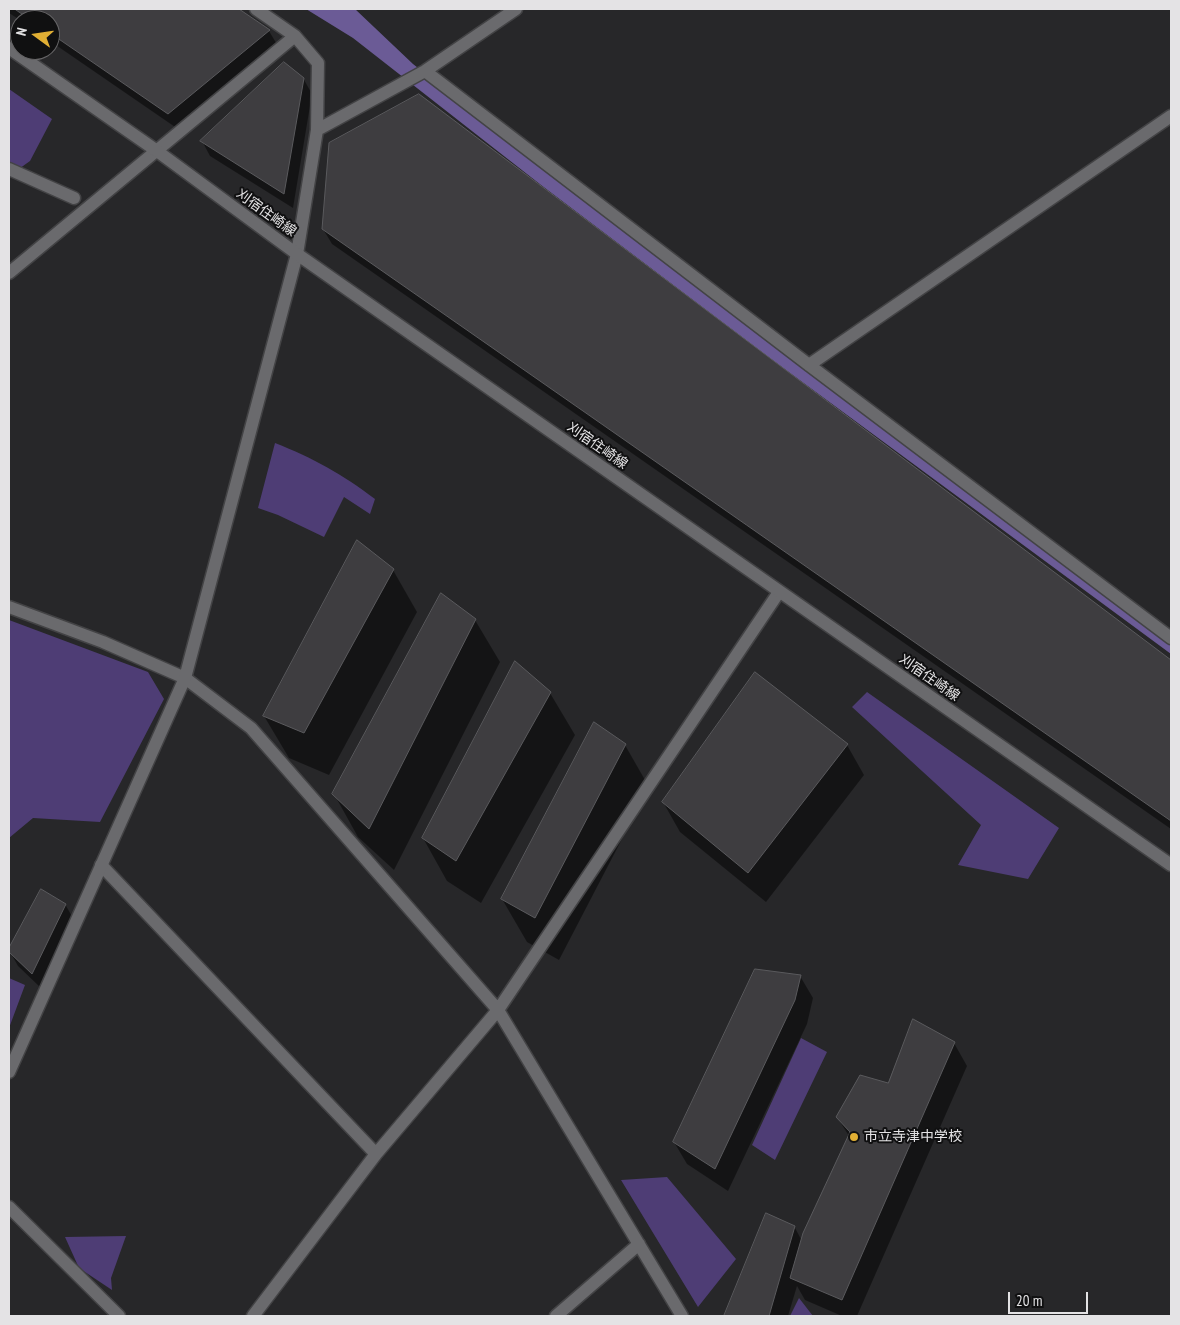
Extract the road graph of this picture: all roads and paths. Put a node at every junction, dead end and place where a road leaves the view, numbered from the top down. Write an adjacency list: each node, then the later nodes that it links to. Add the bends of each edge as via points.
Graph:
1 (256, 9): 3 (street)
2 (516, 9): 5 (street)
3 (295, 36): 7 (street, via 318,63); 8 (street)
4 (9, 48): 8 (street, 刈宿住崎線)
5 (425, 71): 7 (street); 13 (street)
6 (1171, 116): 13 (street)
7 (317, 130): 11 (street)
8 (158, 151): 11 (street, 刈宿住崎線); 12 (street)
9 (9, 169): 10 (street)
10 (74, 198)
11 (297, 254): 14 (street, 刈宿住崎線); 17 (street)
12 (9, 273)
13 (809, 365): 16 (street)
14 (779, 592): 18 (street, 刈宿住崎線); 20 (street)
15 (9, 607): 17 (street, via 103,642)
16 (1171, 638)
17 (185, 678): 19 (street); 20 (street, via 251,728)
18 (1171, 864)
19 (100, 865): 21 (street); 22 (street)
20 (498, 1010): 22 (street); 24 (street)
21 (9, 1072)
22 (376, 1154): 26 (street)
23 (9, 1207): 25 (street)
24 (638, 1244): 27 (street); 28 (street)
25 (119, 1316)
26 (253, 1316)
27 (556, 1316)
28 (682, 1316)

